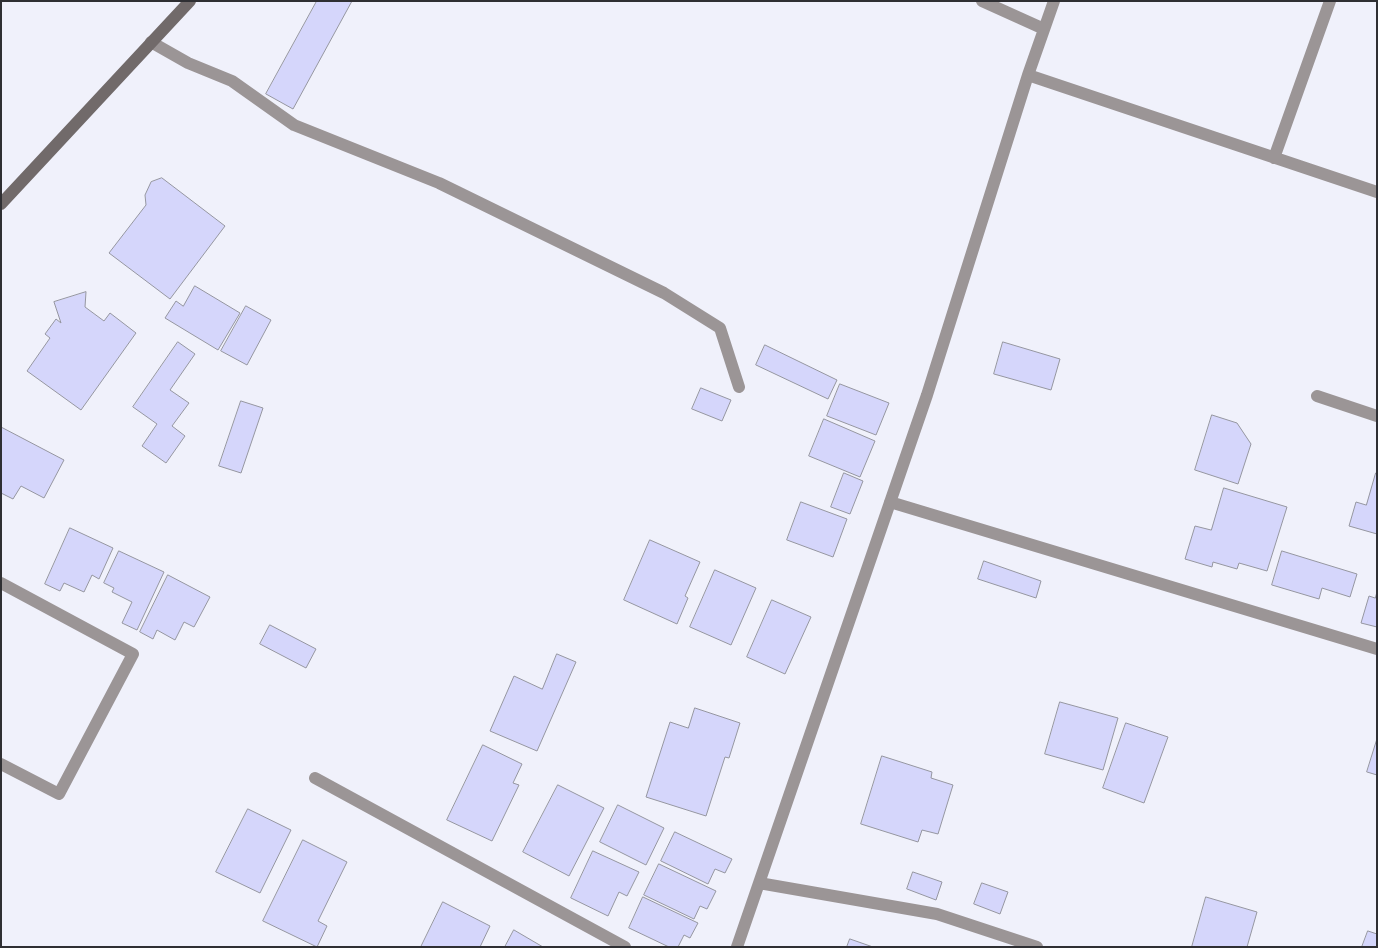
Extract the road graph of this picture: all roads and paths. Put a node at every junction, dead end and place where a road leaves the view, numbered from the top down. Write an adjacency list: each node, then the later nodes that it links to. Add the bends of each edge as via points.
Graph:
1 (190, 1): 6 (main road)
2 (982, 1): 5 (street)
3 (1054, 1): 5 (street)
4 (1330, 1): 8 (street)
5 (1044, 29): 7 (street)
6 (151, 42): 10 (main road); 11 (street, via 188,63 232,81 294,125 439,183 664,292 720,328)
7 (1028, 75): 8 (street); 14 (street)
8 (1274, 158): 9 (street)
9 (1377, 192)
10 (1, 204)
11 (739, 386)
12 (1317, 396): 13 (street)
13 (1377, 416)
14 (890, 502): 16 (street); 19 (street)
15 (1, 583): 17 (street, via 133,654 59,794)
16 (1377, 649)
17 (1, 764)
18 (315, 778): 20 (street)
19 (759, 883): 21 (street); 22 (street, via 937,914)
20 (625, 947)
21 (737, 947)
22 (1037, 947)

